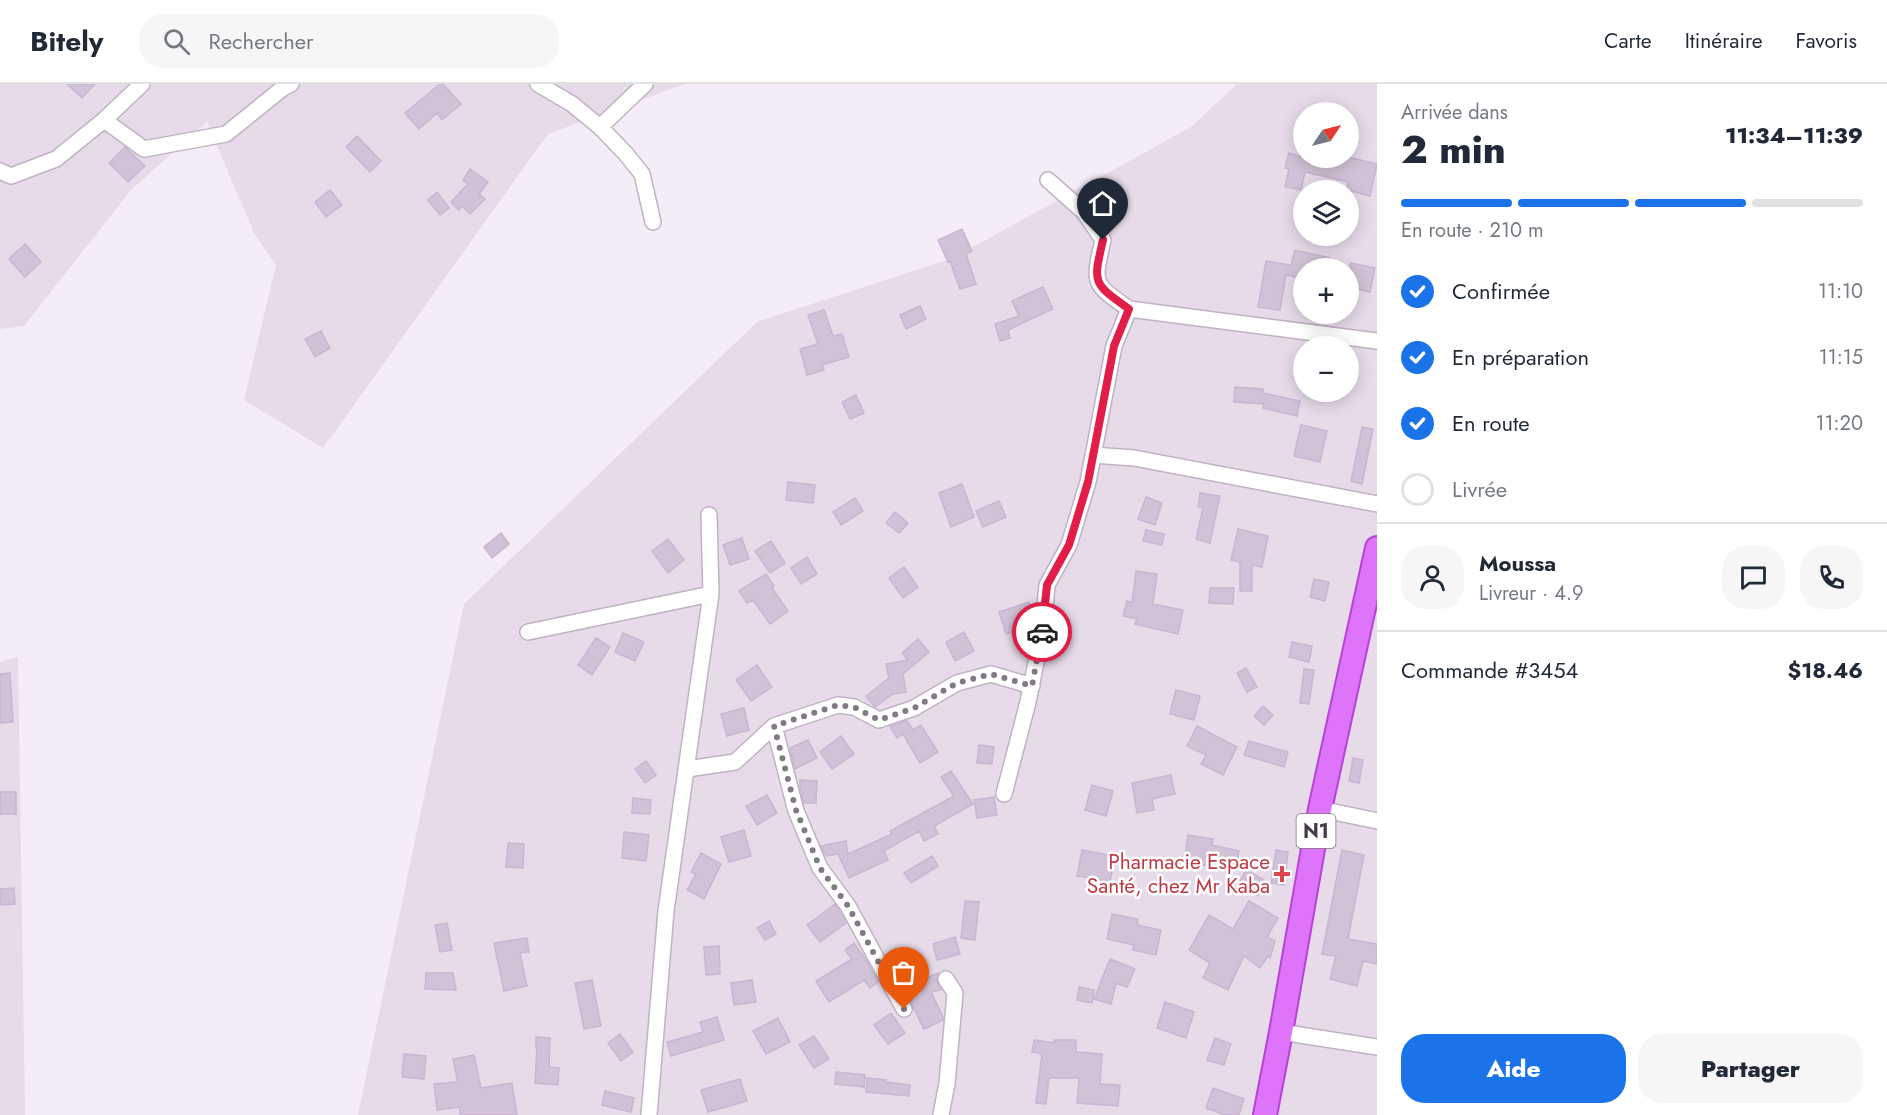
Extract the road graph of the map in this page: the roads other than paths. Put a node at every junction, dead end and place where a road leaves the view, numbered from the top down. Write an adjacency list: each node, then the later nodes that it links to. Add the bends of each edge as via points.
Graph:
1 (142, 84): 5 (street)
2 (291, 84): 5 (street, via 225,134 144,149)
3 (538, 84): 6 (street)
4 (645, 84): 6 (street)
5 (104, 120): 7 (street, via 56,159 11,176)
6 (600, 127): 9 (street, via 642,174)
7 (0, 171)
8 (1048, 180): 10 (street, via 1084,212 1103,240 1096,272 1102,289)
9 (652, 222)
10 (1129, 309): 11 (street); 12 (street, via 1114,346)
11 (1377, 341)
12 (1093, 455): 13 (street, via 1134,458); 18 (street, via 1069,545 1047,585)
13 (1377, 504)
14 (709, 515): 16 (street)
15 (1377, 548): 22 (highway, N1)
16 (711, 594): 17 (street); 20 (street)
17 (528, 632)
18 (1032, 686): 19 (street, via 991,674 957,683 914,708 879,720 854,707 838,705); 21 (street)
19 (774, 726): 20 (street, via 735,762); 25 (street, via 796,810 820,868 848,906)
20 (687, 769): 28 (street, via 666,911)
21 (1004, 794)
22 (1320, 810): 23 (street); 26 (highway, N1)
23 (1377, 821)
24 (946, 979): 29 (street, via 955,993)
25 (904, 1009)
26 (1281, 1032): 27 (street); 30 (highway, N1)
27 (1377, 1047)
28 (649, 1115)
29 (941, 1115)
30 (1265, 1115)

